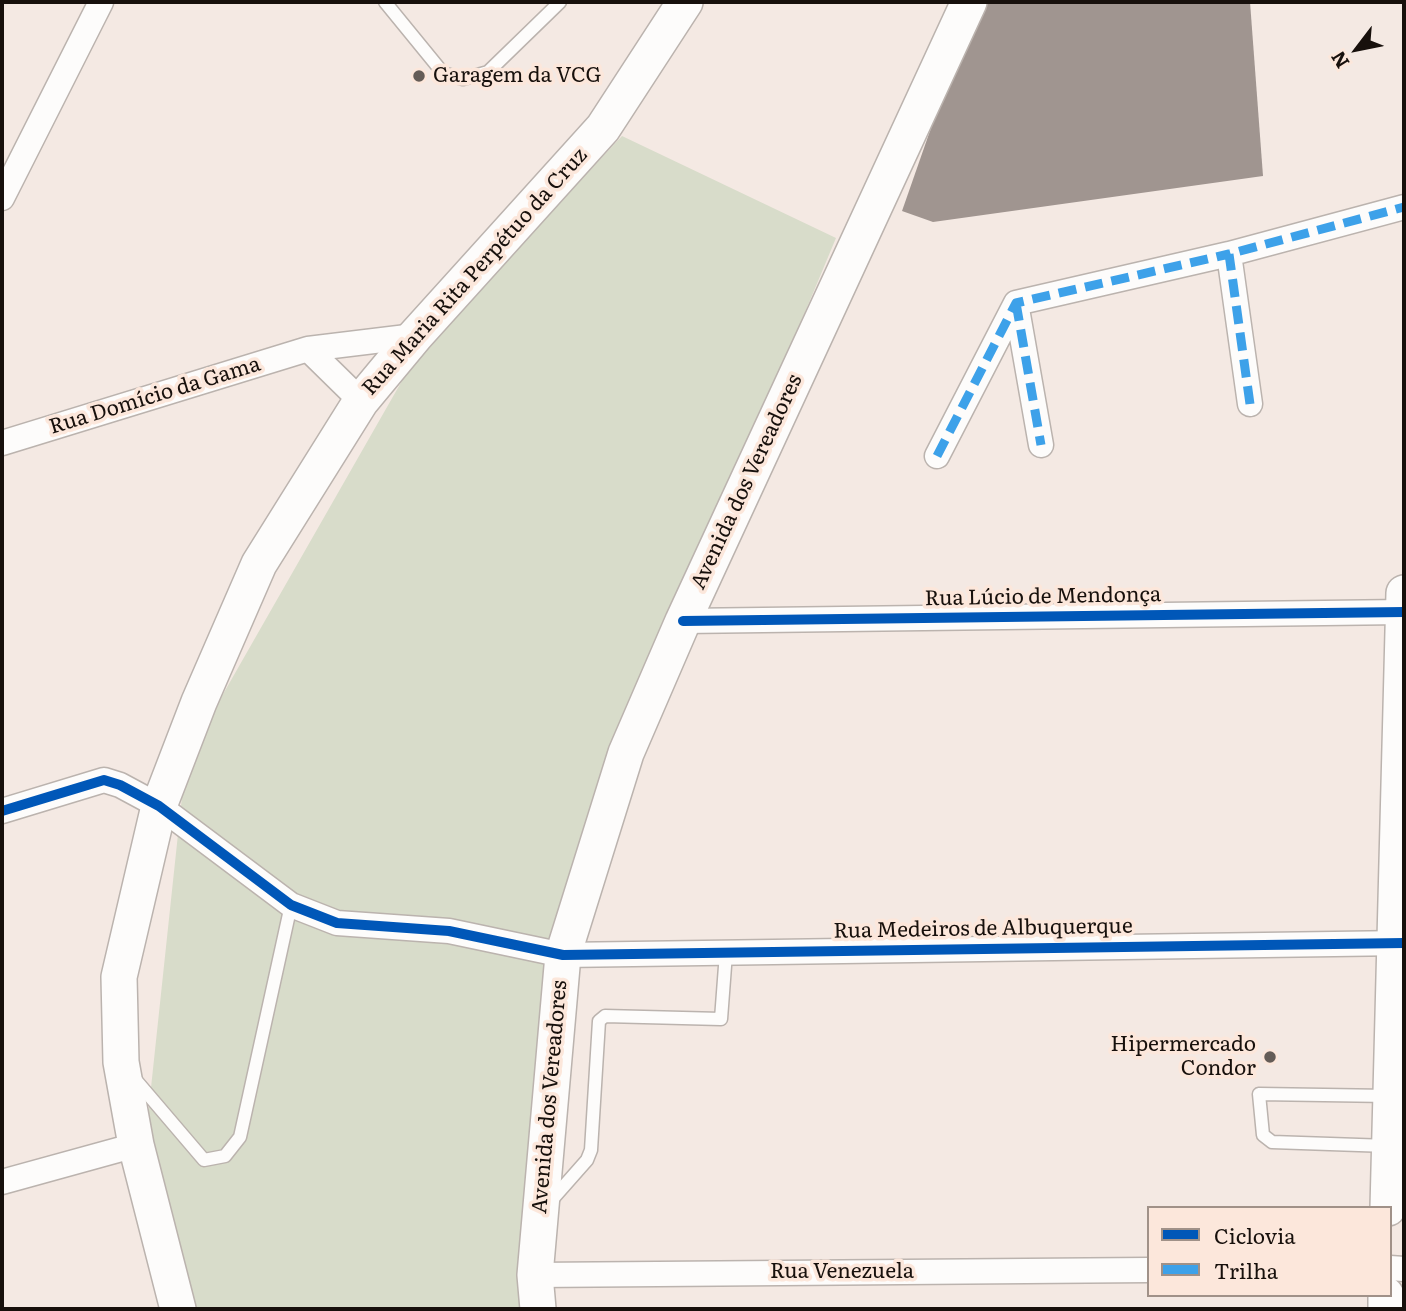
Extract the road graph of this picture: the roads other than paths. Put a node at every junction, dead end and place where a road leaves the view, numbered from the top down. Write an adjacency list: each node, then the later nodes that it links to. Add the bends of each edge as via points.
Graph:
1 (101, 2): 6 (street)
2 (385, 2): 3 (lane, via 443,73 463,79 488,72)
3 (560, 2)
4 (685, 2): 10 (main road, Rua Maria Rita Perpétuo da Cruz, via 603,128)
5 (969, 2): 18 (main road, Avenida dos Vereadores)
6 (2, 198)
7 (1404, 207): 8 (street)
8 (1229, 254): 9 (street); 13 (street)
9 (1016, 303): 15 (street); 16 (street)
10 (415, 336): 11 (street, Rua Domício da Gama); 12 (main road, Rua Maria Rita Perpétuo da Cruz)
11 (308, 349): 12 (street); 14 (street, Rua Domício da Gama)
12 (361, 401): 19 (main road, Rua Maria Rita Perpétuo da Cruz, via 259,564 198,702)
13 (1250, 404)
14 (2, 443)
15 (1041, 445)
16 (937, 456)
17 (1404, 606): 18 (street, Rua Lúcio de Mendonça); 22 (main road)
18 (683, 621): 24 (main road, Avenida dos Vereadores, via 626,753)
19 (159, 806): 20 (street, Rua Medeiros de Albuquerque, via 104,780); 21 (street, Rua Medeiros de Albuquerque); 25 (main road, Rua Maria Rita Perpétuo da Cruz, via 119,977)
20 (2, 811)
21 (291, 905): 24 (street, Rua Medeiros de Albuquerque, via 337,923 449,931); 25 (lane, via 240,1137 225,1156 204,1160)
22 (1399, 943): 23 (street, Rua Medeiros de Albuquerque); 26 (main road)
23 (726, 953): 24 (street, Rua Medeiros de Albuquerque); 31 (lane, via 721,1019 605,1016 599,1021 591,1150)
24 (563, 955): 31 (main road, Avenida dos Vereadores)
25 (121, 1062): 27 (main road, Rua Maria Rita Perpétuo da Cruz)
26 (1390, 1097): 28 (main road); 28 (lane, via 1259,1094 1264,1135 1272,1142)
27 (136, 1145): 29 (street); 34 (main road, Rua Maria Rita Perpétuo da Cruz)
28 (1389, 1146): 30 (main road)
29 (2, 1182)
30 (1388, 1206)
31 (540, 1213): 33 (main road, Avenida dos Vereadores)
32 (1147, 1270): 33 (street, Rua Venezuela)
33 (535, 1275): 35 (main road, Avenida dos Vereadores)
34 (178, 1309)
35 (538, 1309)

